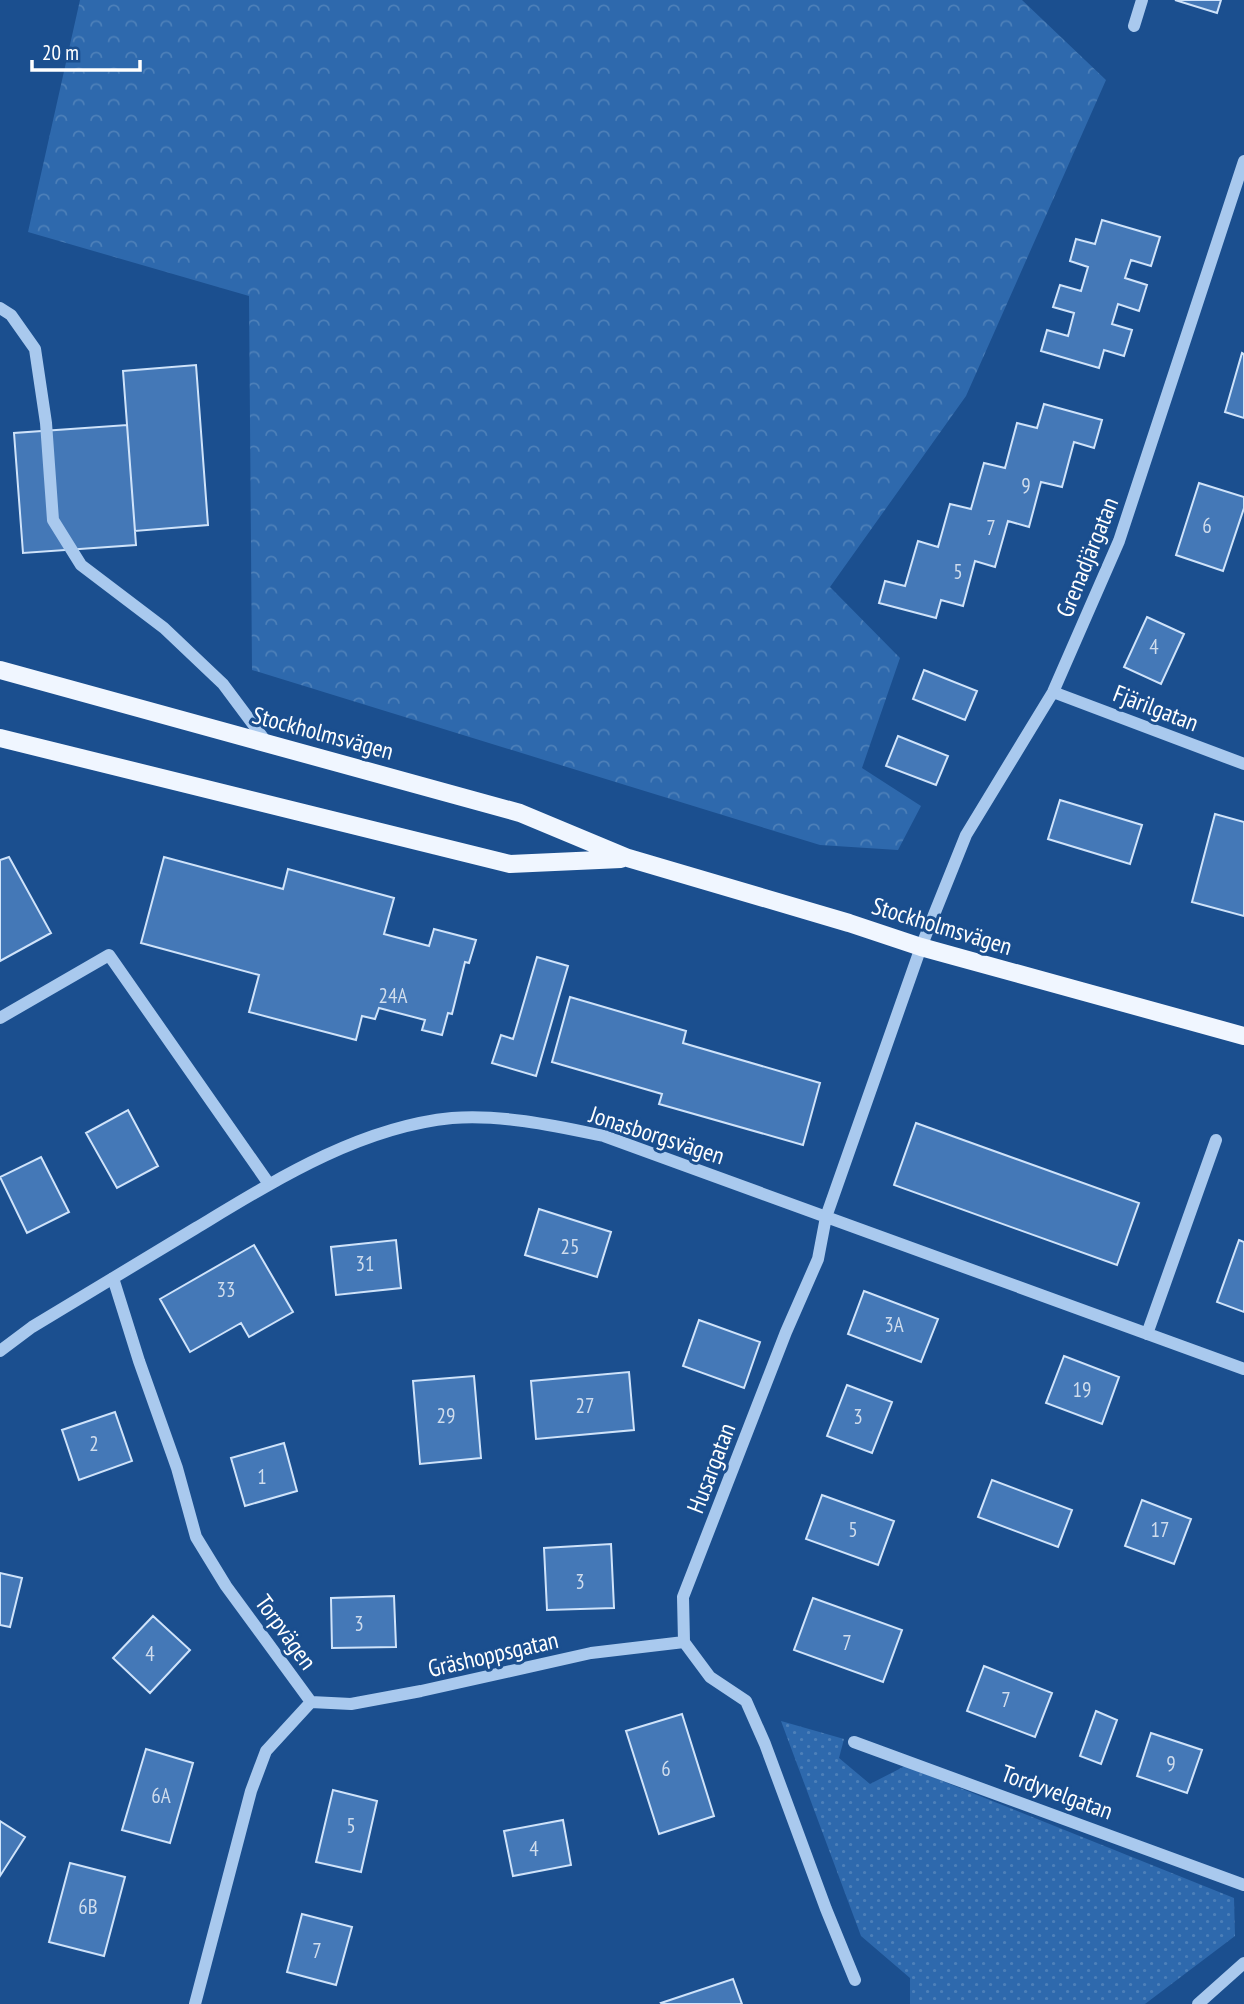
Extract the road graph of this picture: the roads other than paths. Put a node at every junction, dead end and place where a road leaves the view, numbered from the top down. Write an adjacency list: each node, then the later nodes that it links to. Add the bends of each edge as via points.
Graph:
1 (1142, 0): 2 (street)
2 (1135, 26)
3 (1244, 161): 6 (street, Grenadjärgatan, via 1119,541)
4 (0, 308): 8 (street, via 11,315 35,349 53,520 81,565 164,628 223,684)
5 (0, 670): 8 (main road, Stockholmsvägen)
6 (1053, 692): 11 (street, Fjärilgatan); 13 (street, Grenadjärgatan, via 966,835)
7 (0, 738): 9 (main road, Stockholmsvägen)
8 (267, 743): 12 (main road, Stockholmsvägen, via 520,813)
9 (23, 744): 10 (main road); 12 (main road, Stockholmsvägen, via 510,864)
10 (0, 748)
11 (1244, 764)
12 (628, 858): 13 (main road, Stockholmsvägen)
13 (921, 947): 15 (main road, Stockholmsvägen); 18 (street, Husargatan)
14 (0, 1018): 17 (street, via 109,955)
15 (1244, 1036)
16 (1216, 1140): 20 (street)
17 (269, 1184): 18 (street, Jonasborgsvägen, via 397,1127 453,1118 497,1119 604,1136); 19 (street, Jonasborgsvägen)
18 (826, 1217): 20 (street, Jonasborgsvägen); 23 (street, Husargatan, via 818,1259 683,1597)
19 (113, 1278): 21 (street, Jonasborgsvägen); 24 (street, Torpvägen, via 196,1537 226,1586)
20 (1147, 1334): 22 (street, Jonasborgsvägen)
21 (0, 1351)
22 (1244, 1369)
23 (684, 1642): 24 (street, Gräshoppsgatan, via 591,1653 351,1704); 28 (street, via 710,1677 746,1701)
24 (312, 1702): 29 (street, Torpvägen, via 266,1751 251,1791)
25 (854, 1741): 26 (street, Tordyvelgatan)
26 (1244, 1885)
27 (1244, 1963): 30 (street)
28 (855, 1980)
29 (195, 2004)
30 (1198, 2004)

